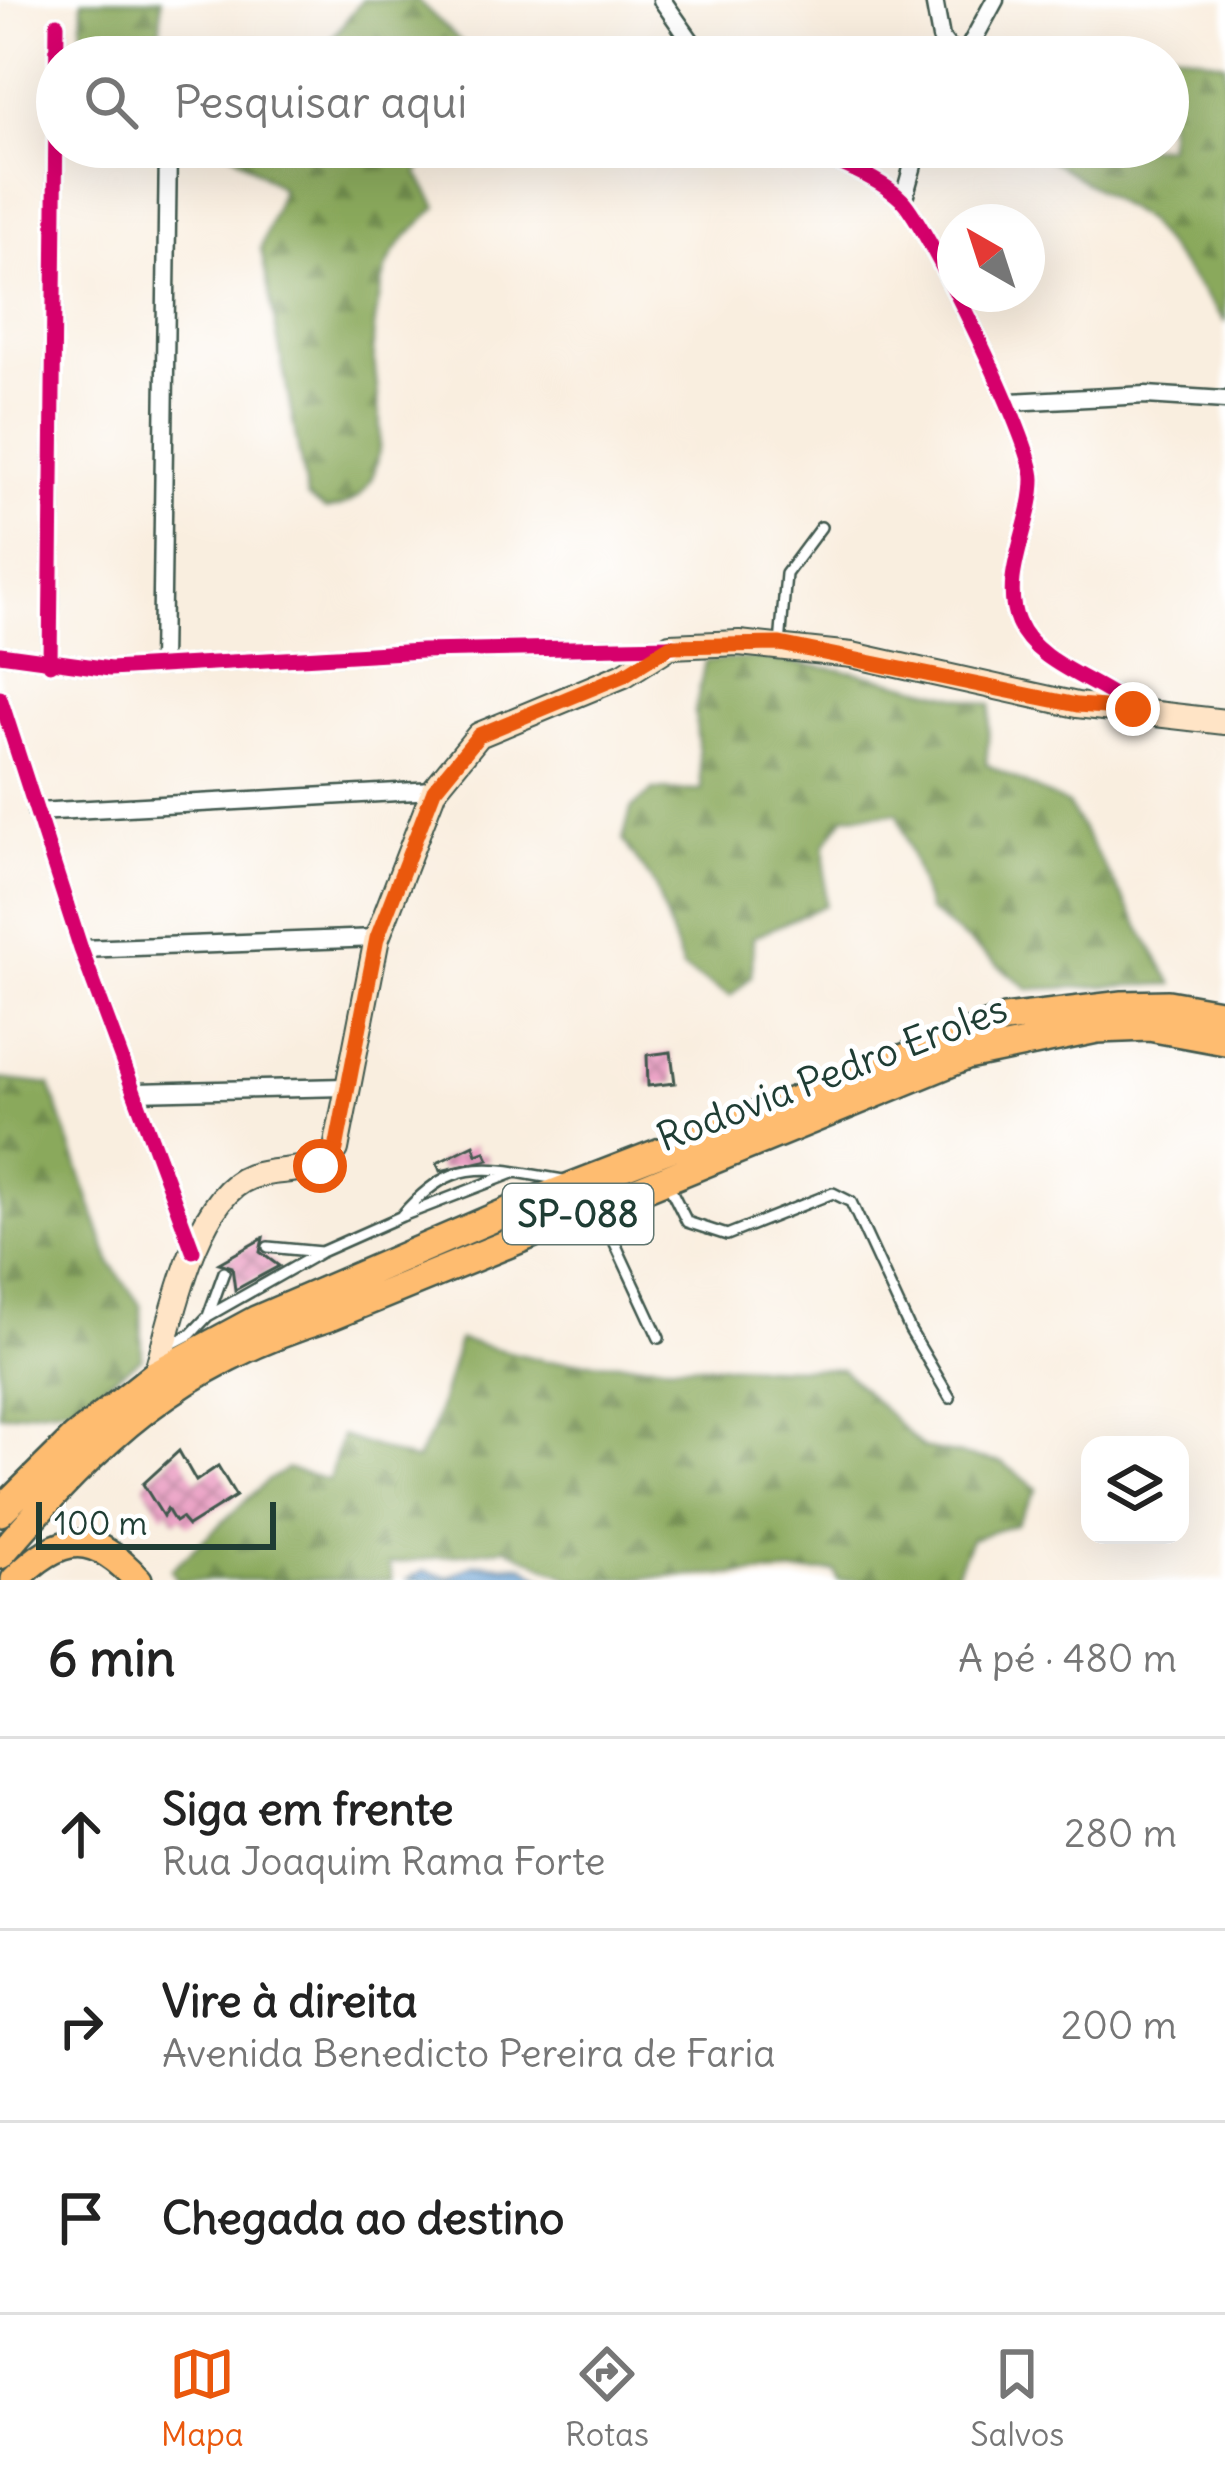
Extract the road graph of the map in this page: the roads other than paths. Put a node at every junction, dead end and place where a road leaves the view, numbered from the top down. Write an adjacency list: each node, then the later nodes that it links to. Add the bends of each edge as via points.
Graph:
1 (662, 0): 6 (street)
2 (934, 0): 7 (street)
3 (995, 0): 8 (street)
4 (57, 24): 5 (street)
5 (57, 36)
6 (687, 36)
7 (941, 36)
8 (972, 36)
9 (55, 168): 20 (street)
10 (168, 168): 21 (street)
11 (844, 168): 13 (street)
12 (912, 168): 13 (street)
13 (903, 201): 15 (street)
14 (1225, 400): 15 (street, via 1146,395)
15 (1010, 403): 23 (street, via 1034,480 1012,588 1018,623 1043,653)
16 (821, 527): 17 (lane, via 786,574)
17 (780, 644): 18 (main road); 23 (main road, via 1077,705)
18 (670, 646): 21 (street); 25 (main road, via 624,675 479,735)
19 (0, 654): 20 (street)
20 (50, 664): 21 (street)
21 (161, 666)
22 (0, 698): 26 (street)
23 (1133, 709): 24 (main road)
24 (1225, 722)
25 (434, 790): 26 (street); 27 (main road)
26 (36, 812): 28 (street)
27 (377, 938): 28 (street); 31 (main road)
28 (81, 949): 32 (street)
29 (1225, 1014): 35 (highway, Rodovia Pedro Eroles / SP-088, via 1123,1005 1005,1019)
30 (1225, 1041): 34 (highway, Rodovia Pedro Eroles / SP-088, via 1149,1027 1010,1043)
31 (345, 1087): 32 (street); 40 (main road, via 328,1160 250,1177 230,1190)
32 (136, 1092): 40 (street)
33 (516, 1172): 35 (lane, via 544,1173); 36 (lane); 36 (lane, via 454,1170)
34 (664, 1177): 35 (highway, Rodovia Pedro Eroles / SP-088); 48 (lane, via 687,1222 727,1235 833,1193 851,1202)
35 (588, 1195): 37 (highway, Rodovia Pedro Eroles / SP-088); 38 (highway, Rodovia Pedro Eroles / SP-088); 42 (lane)
36 (402, 1216): 41 (lane)
37 (485, 1222): 38 (highway, via 483,1243); 47 (highway, Rodovia Pedro Eroles / SP-088)
38 (503, 1246): 50 (highway, Rodovia Pedro Eroles / SP-088, via 210,1362 116,1433)
39 (268, 1247): 41 (lane)
40 (193, 1251): 47 (main road)
41 (321, 1252): 45 (lane)
42 (622, 1258): 43 (lane); 46 (lane)
43 (606, 1264)
44 (224, 1272): 45 (lane)
45 (208, 1316): 47 (lane)
46 (659, 1339)
47 (160, 1361): 49 (highway, Rodovia Pedro Eroles / SP-088)
48 (950, 1399)
49 (0, 1512)
50 (0, 1555)
51 (16, 1580): 52 (highway, via 49,1552 90,1542)
52 (138, 1580)

